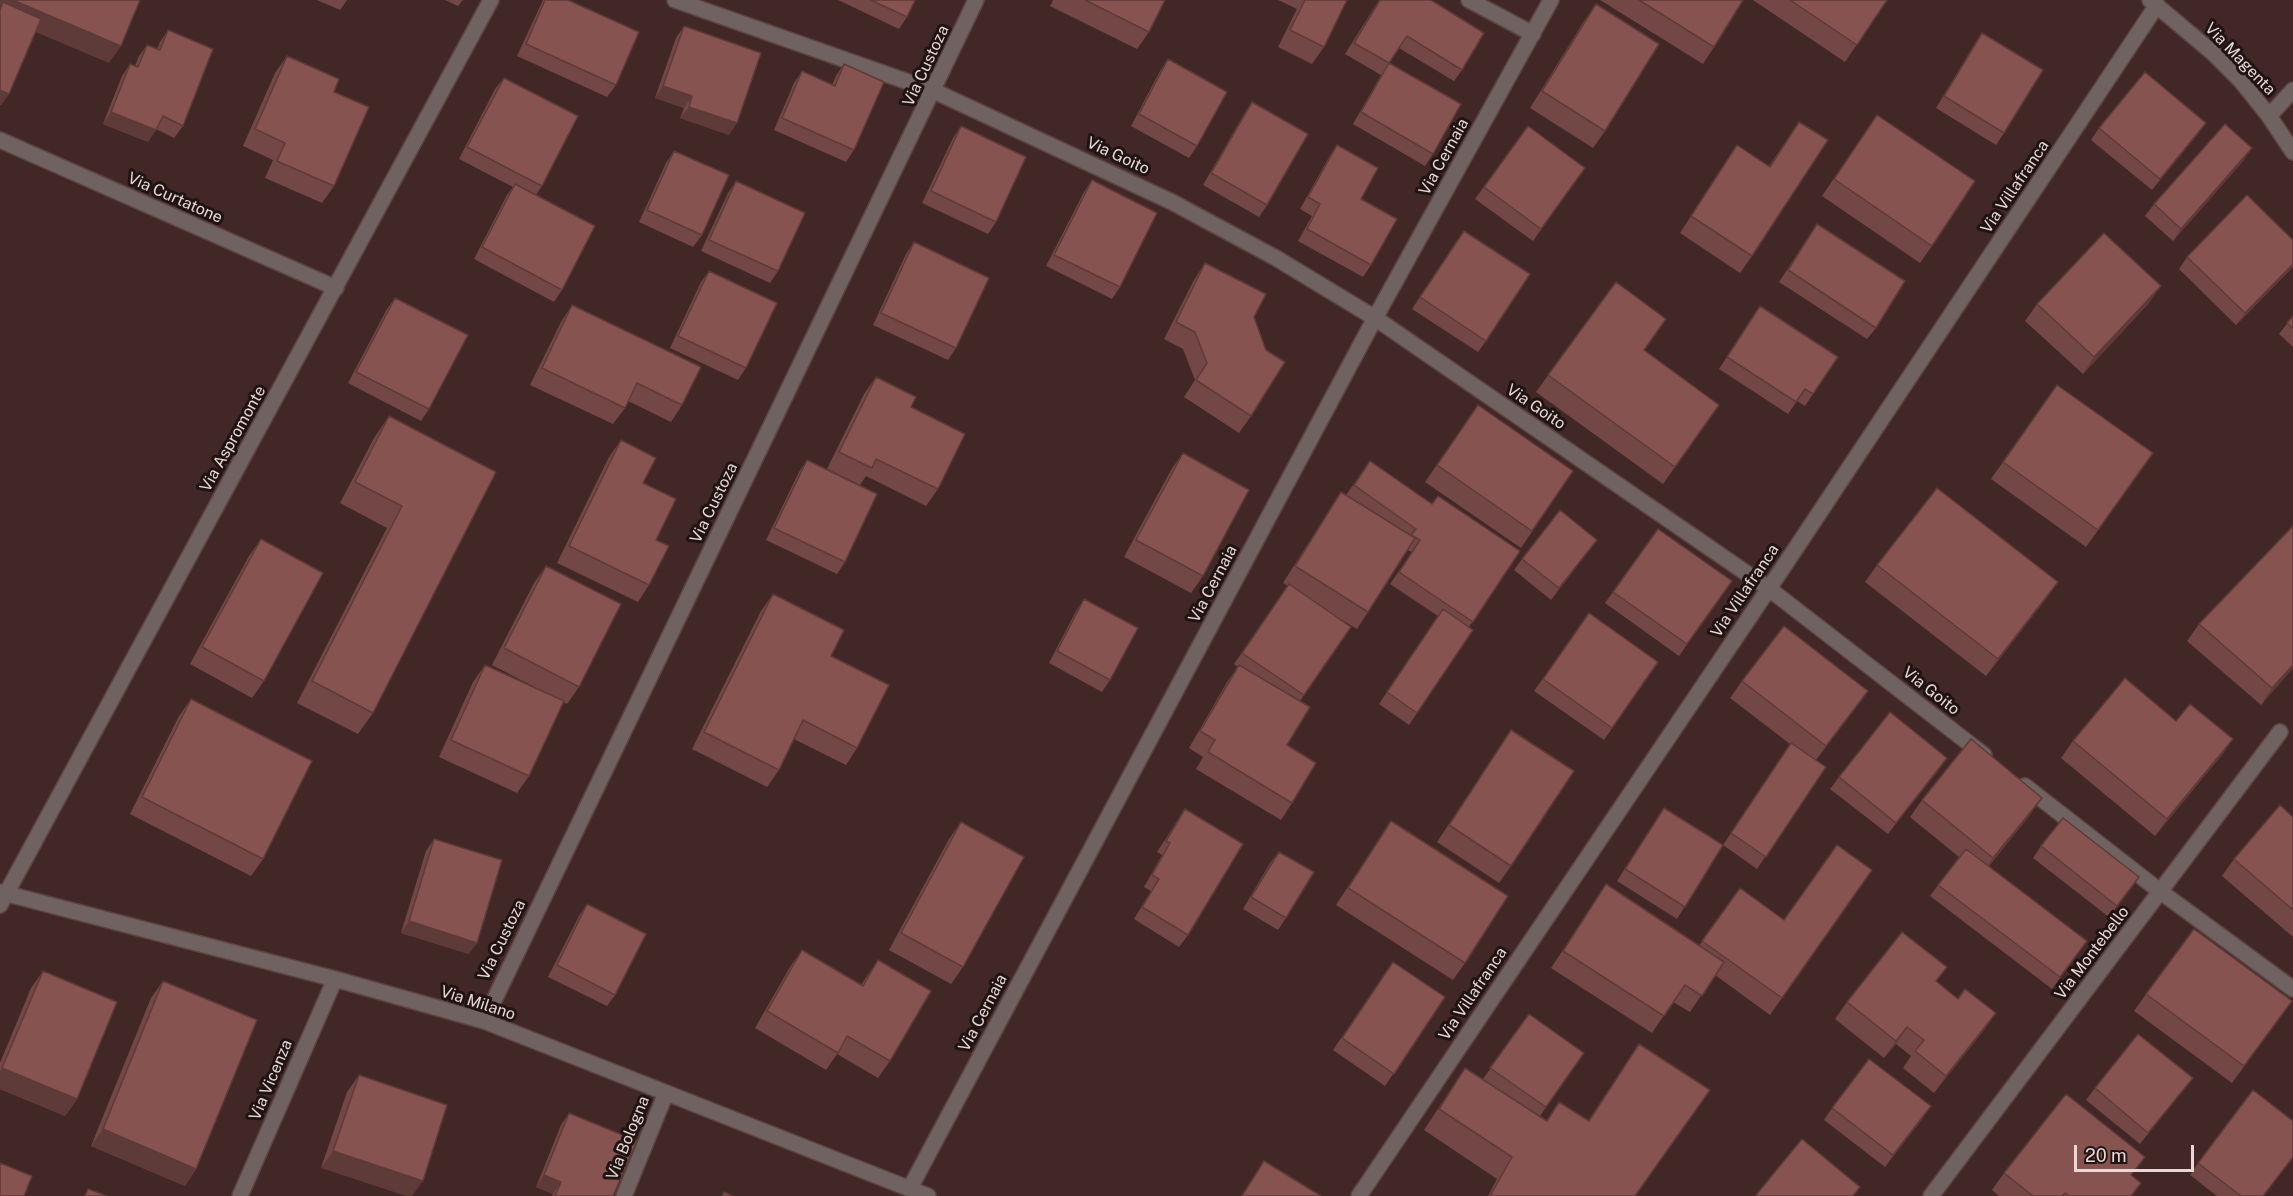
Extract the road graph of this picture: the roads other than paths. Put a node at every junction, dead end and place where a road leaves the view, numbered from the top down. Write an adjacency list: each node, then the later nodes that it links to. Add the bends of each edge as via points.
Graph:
1 (491, 0): 13 (street, Via Aspromonte)
2 (675, 0): 9 (street, Via Goito)
3 (976, 0): 9 (street, Via Custoza)
4 (1469, 0): 7 (street)
5 (1551, 0): 7 (street, Via Cernaia)
6 (2154, 2): 10 (street, Via Magenta, via 2212,52); 15 (street, Via Villafranca)
7 (1533, 34): 14 (street, Via Cernaia)
8 (2293, 90): 10 (street)
9 (934, 92): 14 (street, Via Goito, via 1172,202); 23 (street, Via Custoza)
10 (2269, 116): 12 (street, Via Magenta)
11 (0, 140): 13 (street, Via Curtatone)
12 (2293, 152)
13 (336, 288): 20 (street, Via Aspromonte)
14 (1375, 318): 15 (street, Via Goito); 25 (street, Via Cernaia)
15 (1768, 588): 17 (street, Via Goito); 29 (street, Via Villafranca)
16 (2280, 732): 19 (street, Via Montebello)
17 (1993, 762)
18 (2012, 776): 19 (street)
19 (2161, 892): 22 (street); 30 (street, Via Montebello)
20 (2, 897): 21 (street, Via Milano)
21 (334, 979): 23 (street, Via Milano); 26 (street, Via Vicenza)
22 (2293, 989)
23 (484, 1021): 24 (street, Via Milano)
24 (666, 1093): 25 (street, Via Milano); 27 (street, Via Bologna)
25 (910, 1188): 28 (street, Via Milano)
26 (240, 1196)
27 (624, 1196)
28 (928, 1196)
29 (1359, 1196)
30 (1931, 1196)

